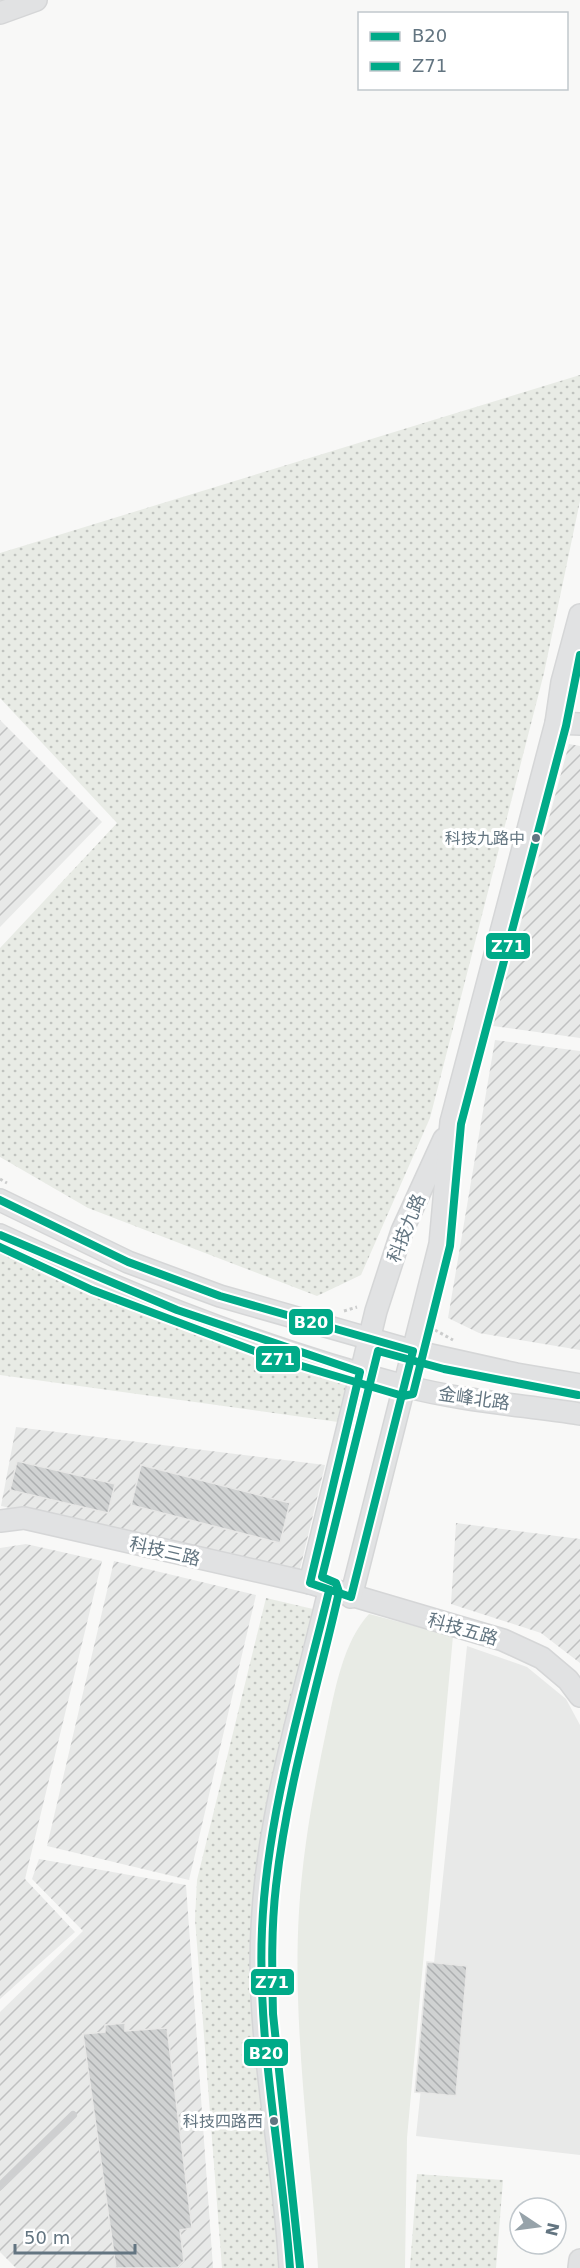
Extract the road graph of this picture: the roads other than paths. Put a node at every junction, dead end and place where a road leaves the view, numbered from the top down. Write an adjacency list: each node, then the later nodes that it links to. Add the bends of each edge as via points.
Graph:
1 (36, 0): 2 (street)
2 (0, 13)
3 (580, 615): 4 (street, 科技九路, via 562,682)
4 (556, 723): 5 (street); 6 (street, 科技九路)
5 (580, 724)
6 (451, 1122): 9 (street, 科技九路, via 402,1231); 10 (street, 科技九路, via 440,1244)
7 (6, 1192): 9 (street, 金峰北路, via 128,1262 220,1296)
8 (0, 1235): 11 (street, 金峰北路, via 107,1284 272,1346)
9 (370, 1338): 10 (street, 金峰北路); 11 (street, 科技九路)
10 (413, 1351): 12 (street, 金峰北路); 13 (street, 科技九路)
11 (360, 1372): 13 (street, 金峰北路); 16 (street, 科技九路)
12 (580, 1385)
13 (405, 1386): 14 (street, 金峰北路); 18 (street, 科技九路)
14 (580, 1414)
15 (0, 1521): 16 (street, 科技三路, via 24,1518)
16 (310, 1583): 17 (street, 科技三路)
17 (330, 1591): 18 (street, 科技五路); 23 (street, via 274,1818 261,1929 264,2042)
18 (351, 1597): 19 (street, 科技五路, via 503,1640 542,1658)
19 (580, 1696)
20 (73, 2115): 21 (lane)
21 (0, 2186)
22 (580, 2260): 24 (street)
23 (290, 2268)
24 (579, 2268)

